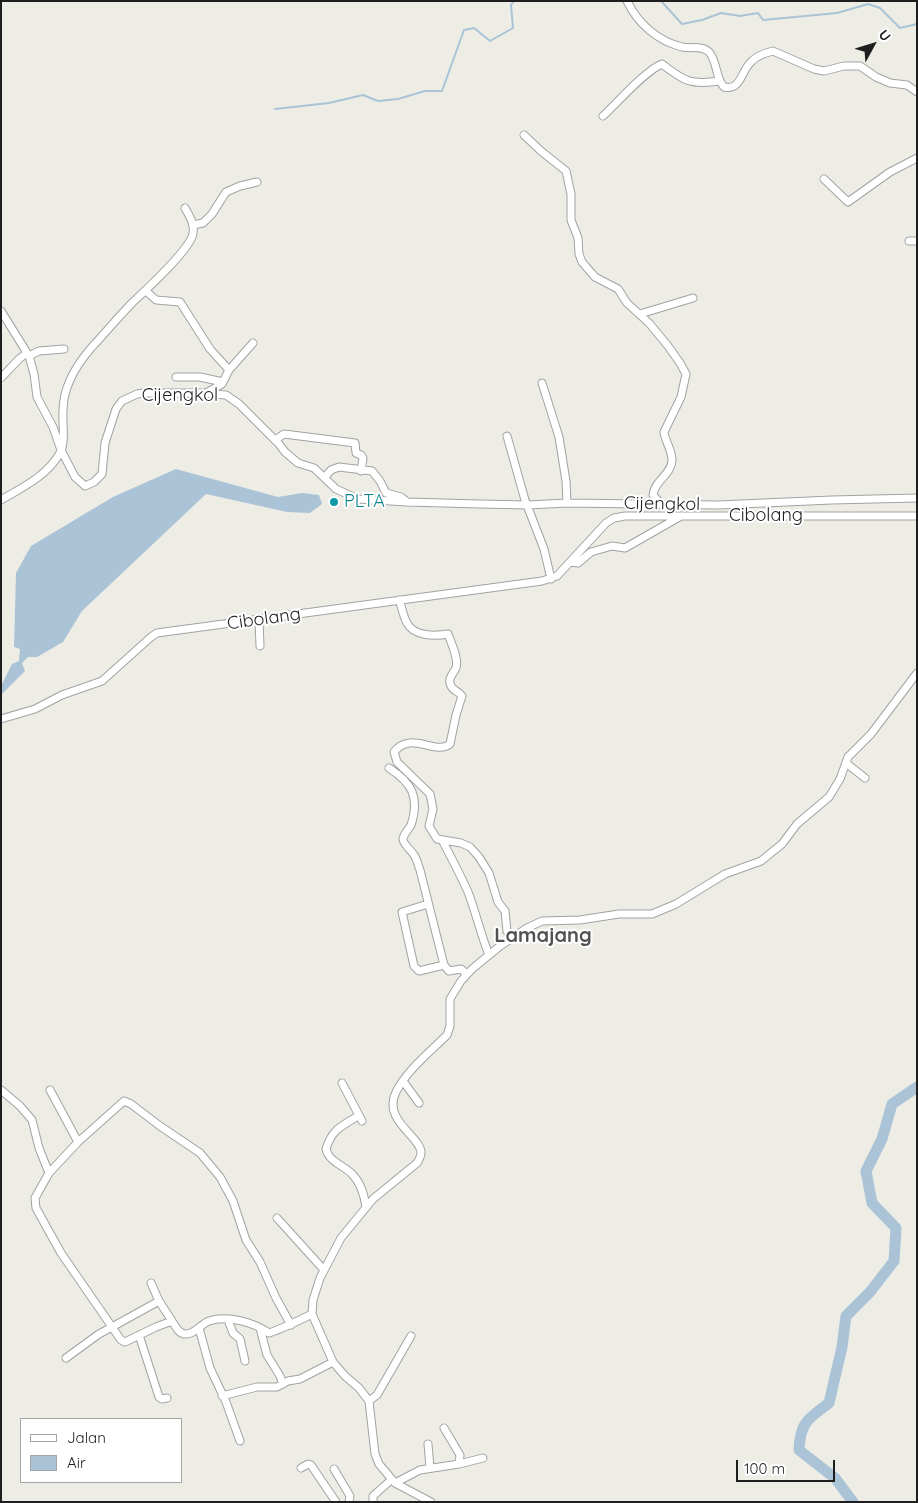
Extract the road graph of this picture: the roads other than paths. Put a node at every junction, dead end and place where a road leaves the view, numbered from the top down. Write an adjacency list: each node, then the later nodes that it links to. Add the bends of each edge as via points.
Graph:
1 (627, 1): 2 (street, via 655,35 682,47 709,52)
2 (720, 81): 3 (street, via 724,87 734,87 754,58 772,51 824,71 860,66 876,77 907,85); 4 (street, via 692,83 660,64)
3 (917, 92)
4 (603, 116)
5 (524, 135): 14 (street, via 566,171 571,220 582,262 595,276 618,289)
6 (917, 158): 7 (street, via 890,172 848,202)
7 (824, 179)
8 (257, 182): 10 (street, via 226,192 203,223)
9 (185, 208): 10 (street)
10 (193, 225): 11 (street, via 192,237)
11 (146, 291): 19 (street, via 156,300 180,302 210,349); 27 (street, via 83,357 71,379 64,397)
12 (693, 298): 14 (street)
13 (1, 311): 15 (street)
14 (640, 314): 34 (street, via 668,346 686,374 681,397 664,432 672,460 654,489 653,495)
15 (4, 320): 18 (street)
16 (254, 343): 19 (street)
17 (64, 349): 18 (street)
18 (28, 354): 21 (street); 27 (street, via 37,397)
19 (229, 370): 22 (street)
20 (176, 377): 22 (street, via 200,377)
21 (1, 378)
22 (223, 382): 24 (street, via 218,388)
23 (542, 383): 33 (street, via 559,436)
24 (205, 393): 26 (street, Cijengkol, via 228,397 239,404); 27 (street, Cijengkol, via 144,393 122,401 116,409 105,443 102,474 88,486 75,478)
25 (508, 436): 35 (street)
26 (275, 440): 28 (street, via 284,434 355,443 356,454 362,458); 29 (street, Cijengkol, via 298,463 314,468)
27 (61, 450): 31 (street, via 40,476)
28 (361, 471): 29 (street, Cijengkol, via 339,467); 32 (street, Cijengkol, via 372,472 386,493)
29 (325, 477): 32 (street, Cijengkol, via 336,489 358,499)
30 (917, 498): 34 (street, Cijengkol)
31 (1, 500)
32 (407, 502): 35 (street, Cijengkol)
33 (567, 503): 34 (street, Cijengkol); 35 (street, Cijengkol)
34 (661, 504)
35 (528, 505): 39 (street)
36 (681, 516): 37 (street, Cibolang); 38 (street, via 625,548 612,546 591,552 578,563); 38 (street, Cibolang, via 614,518)
37 (917, 516)
38 (570, 562): 39 (street, Cibolang)
39 (551, 579): 40 (street, Cibolang)
40 (399, 600): 41 (street, Cibolang); 48 (street, via 408,625 430,636 448,634 455,654 456,667 449,682 462,696 450,744 445,748 409,742 394,752 397,762 430,794 433,809 429,826)
41 (260, 620): 42 (street); 44 (street, Cibolang, via 157,633 102,681 62,695 35,709)
42 (260, 646)
43 (917, 674): 45 (street)
44 (1, 719)
45 (846, 763): 47 (street); 50 (street, via 829,797 761,861 725,874 676,904 652,914 542,921)
46 (389, 768): 49 (street, via 412,789 412,819 403,841 415,856)
47 (865, 778)
48 (442, 840): 50 (street, via 470,847 478,857 489,873 498,902 505,911); 51 (street, via 468,894)
49 (428, 904): 52 (street); 52 (street, via 402,912 414,966 419,971)
50 (511, 938): 51 (street)
51 (489, 955): 53 (street)
52 (444, 965): 53 (street, via 449,971 460,969)
53 (467, 974): 54 (street, via 450,999 447,1035)
54 (405, 1078): 58 (street); 61 (street, via 395,1093 395,1112 401,1126 419,1147 420,1158)
55 (342, 1083): 61 (street, via 360,1119 338,1128 326,1149 331,1159 347,1169 362,1188)
56 (1, 1090): 60 (street, via 32,1120)
57 (50, 1090): 59 (street)
58 (419, 1103)
59 (78, 1142): 60 (street); 69 (street, via 124,1101 200,1153 225,1185 246,1240)
60 (49, 1173): 70 (street, via 37,1192 36,1208 61,1253)
61 (366, 1207): 63 (street, via 341,1238)
62 (277, 1218): 63 (street)
63 (324, 1270): 66 (street, via 313,1300)
64 (152, 1283): 65 (street)
65 (159, 1301): 68 (street); 70 (street)
66 (312, 1314): 69 (street); 77 (street)
67 (228, 1320): 71 (street, via 209,1321); 72 (street); 76 (street, via 233,1332 240,1337)
68 (172, 1321): 71 (street, via 183,1334); 73 (street)
69 (291, 1325): 72 (street, via 269,1333)
70 (112, 1327): 73 (street, via 124,1342); 75 (street)
71 (198, 1328): 79 (street)
72 (260, 1328): 78 (street, via 267,1356)
73 (139, 1334): 80 (street, via 159,1397)
74 (411, 1336): 81 (street, via 377,1395)
75 (66, 1358)
76 (245, 1361)
77 (333, 1362): 78 (street); 81 (street)
78 (283, 1384): 79 (street, via 277,1388 256,1387)
79 (222, 1396): 83 (street)
80 (167, 1398)
81 (368, 1401): 90 (street, via 375,1454)
82 (444, 1428): 86 (street, via 460,1454)
83 (240, 1441)
84 (428, 1444): 89 (street)
85 (483, 1458): 86 (street)
86 (459, 1464): 89 (street)
87 (301, 1468): 91 (street, via 311,1465)
88 (334, 1468): 92 (street, via 350,1496)
89 (430, 1468): 90 (street)
90 (393, 1481): 93 (street, via 372,1497); 94 (street)
91 (336, 1502)
92 (349, 1502)
93 (373, 1502)
94 (431, 1502)

